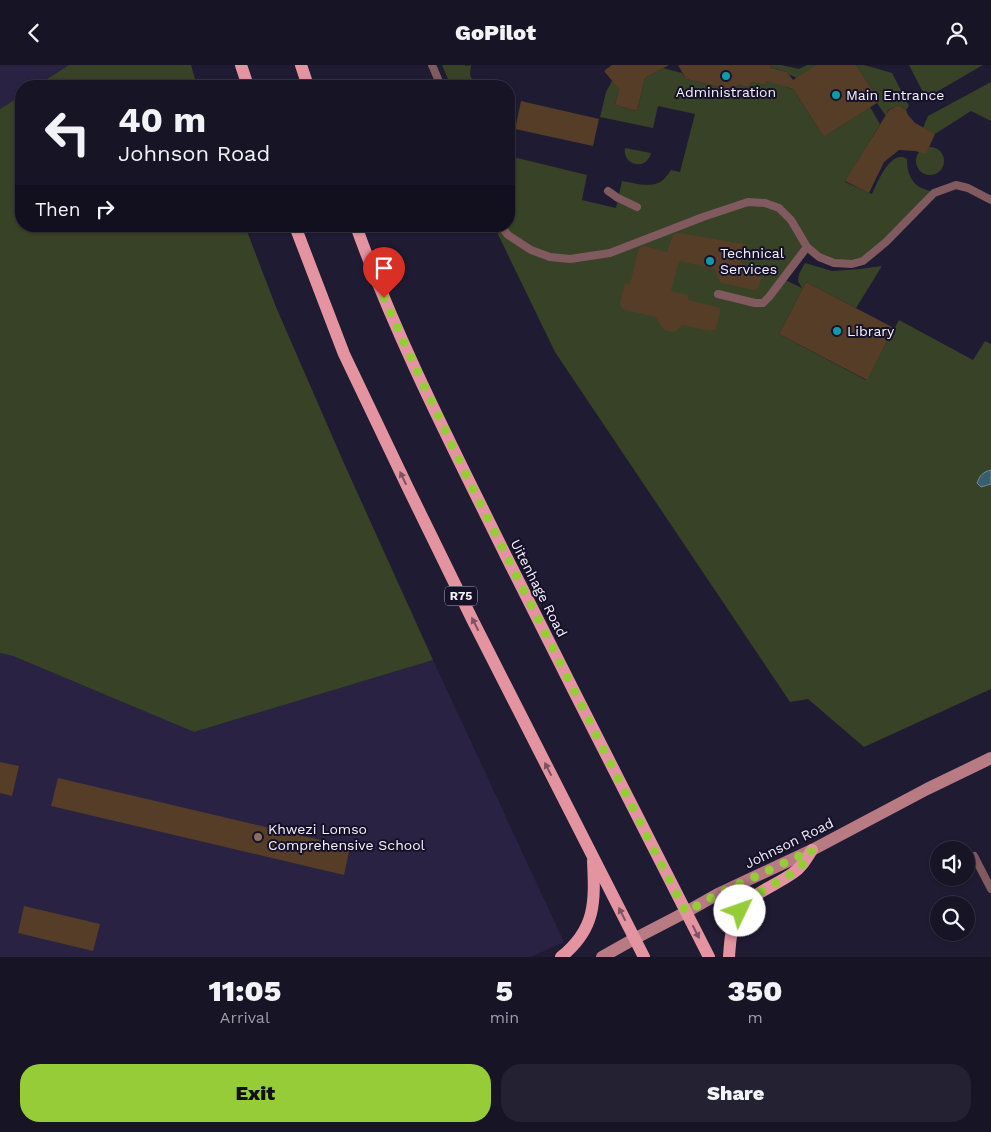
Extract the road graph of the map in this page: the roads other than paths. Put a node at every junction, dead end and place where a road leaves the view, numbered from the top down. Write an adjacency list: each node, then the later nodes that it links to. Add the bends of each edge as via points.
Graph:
1 (241, 65): 4 (main road)
2 (301, 65): 5 (main road)
3 (432, 65): 6 (lane)
4 (246, 80)
5 (306, 80)
6 (438, 80)
7 (608, 191): 9 (lane)
8 (991, 200): 13 (lane, via 956,185 934,193 886,242 863,261 852,264 834,263)
9 (637, 207)
10 (297, 232): 17 (main road, R75, one-way to 10, via 473,621 344,354)
11 (358, 232): 20 (main road, Uitenhage Road, via 396,324 472,487)
12 (506, 232): 13 (lane, via 550,257 570,259 610,253 748,202 779,208 791,220)
13 (807, 247): 14 (lane, via 763,303)
14 (718, 294)
15 (991, 758): 16 (street, Johnson Road)
16 (812, 850): 20 (street, Johnson Road); 26 (main road, via 793,873 763,890 740,911 734,922)
17 (592, 856): 21 (main road, R75, one-way to 17); 22 (main road, via 594,892 586,928 569,951)
18 (975, 858): 19 (lane)
19 (991, 889)
20 (686, 912): 21 (street, Johnson Road); 25 (main road, Uitenhage Road, one-way to 25)
21 (634, 939): 23 (street, Johnson Road); 24 (main road, R75)
22 (560, 957)
23 (602, 957)
24 (644, 957)
25 (709, 957)
26 (729, 957)

